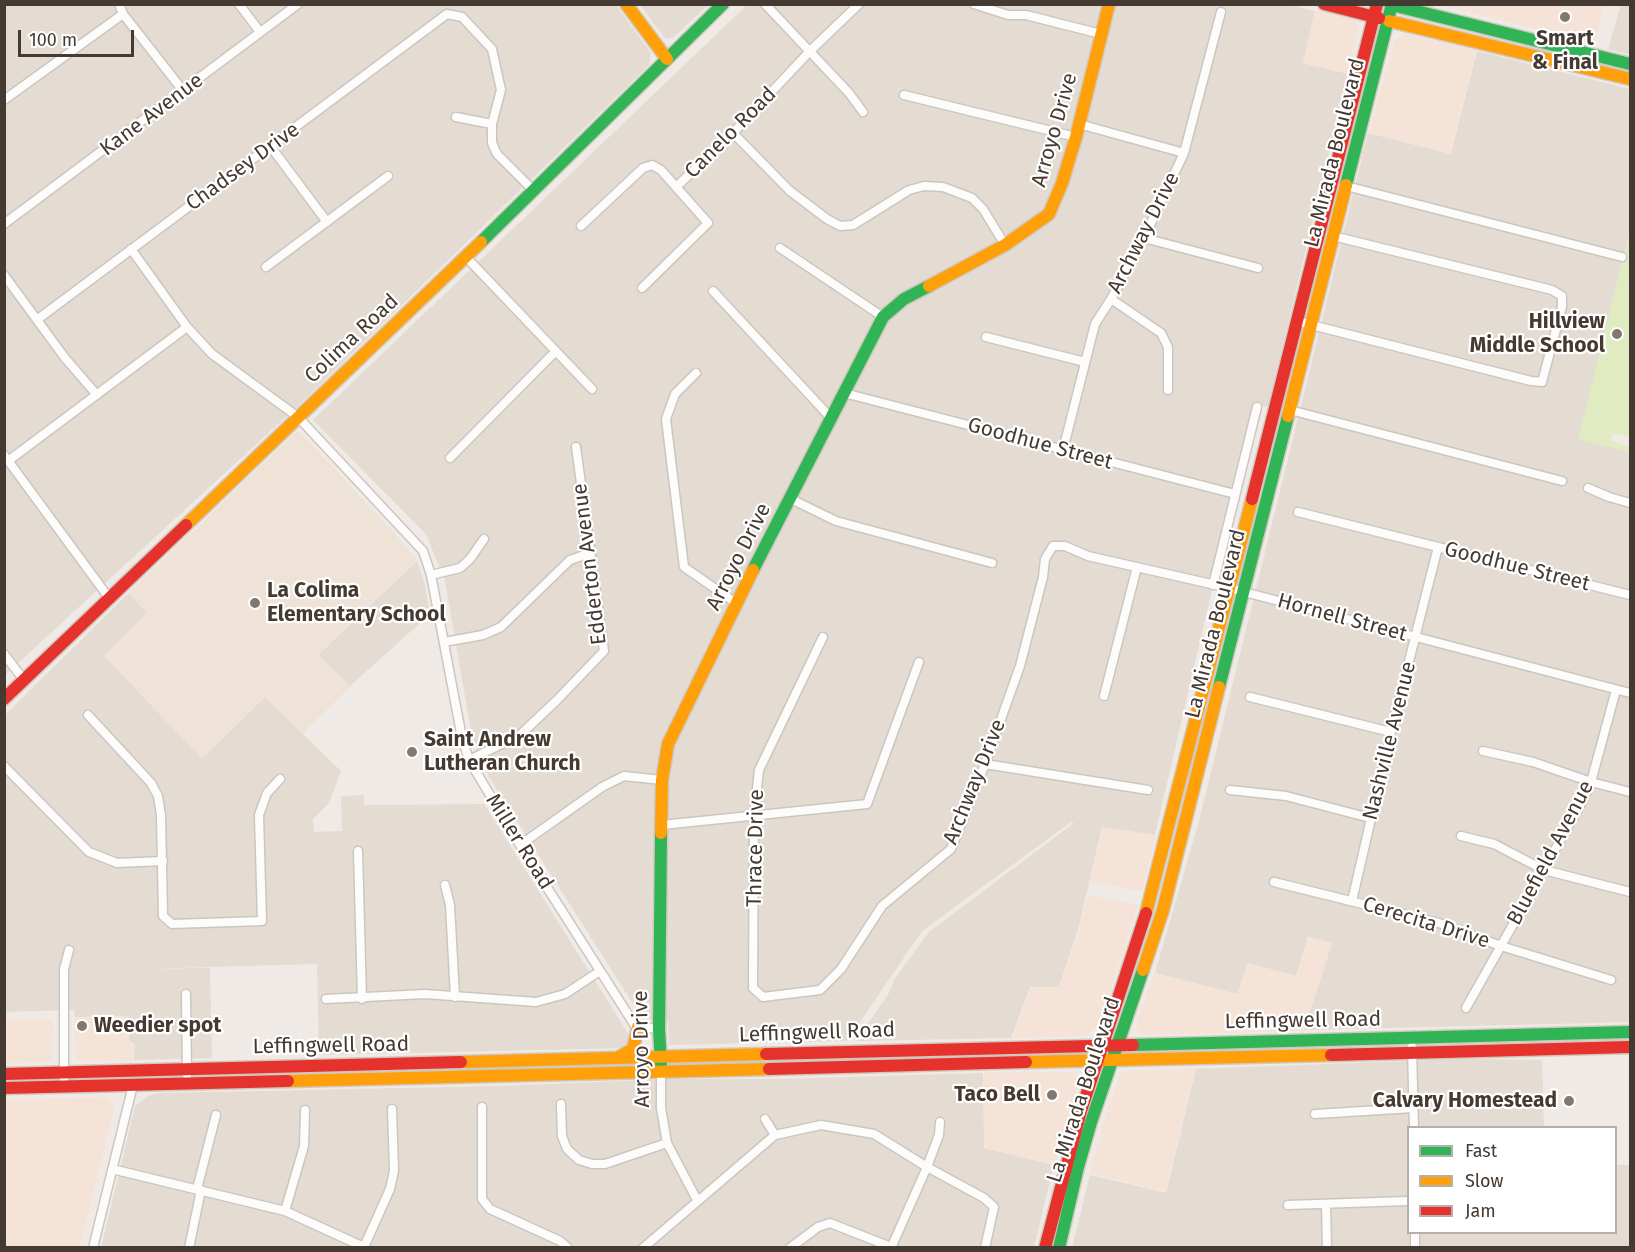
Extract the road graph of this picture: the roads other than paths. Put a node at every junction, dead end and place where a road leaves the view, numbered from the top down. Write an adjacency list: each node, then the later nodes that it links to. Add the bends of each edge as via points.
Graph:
1 (119, 4): 14 (street)
2 (239, 4): 16 (street)
3 (298, 4): 16 (street, Kane Avenue)
4 (626, 4): 19 (main road)
5 (723, 4): 19 (main road, Colima Road)
6 (765, 4): 18 (street)
7 (859, 4): 18 (street, Canelo Road)
8 (974, 4): 17 (street)
9 (1108, 4): 17 (main road, Arroyo Drive)
10 (1324, 4): 12 (main road)
11 (1392, 5): 15 (main road, La Mirada Boulevard); 20 (main road)
12 (1375, 11): 15 (main road); 55 (main road, La Mirada Boulevard)
13 (1221, 12): 32 (street, Archway Drive)
14 (123, 14): 22 (street); 24 (street)
15 (1389, 21): 21 (main road); 34 (main road, La Mirada Boulevard)
16 (260, 32): 22 (street, Kane Avenue)
17 (1101, 34): 28 (main road, Arroyo Drive)
18 (810, 51): 25 (street); 29 (street, Canelo Road)
19 (667, 59): 36 (main road, Colima Road)
20 (1630, 64)
21 (1630, 79)
22 (184, 92): 38 (street, Kane Avenue)
23 (904, 95): 30 (street)
24 (4, 100)
25 (863, 112)
26 (456, 117): 27 (street)
27 (492, 124): 31 (street, Chadsey Drive, via 501,90 492,49 462,16 447,14); 36 (street, via 492,143 497,154)
28 (1079, 124): 30 (main road, Arroyo Drive); 32 (street)
29 (733, 133): 35 (street, Canelo Road); 42 (street, via 790,191 840,226 853,225 909,190 943,187 972,198)
30 (1076, 137): 42 (main road, Arroyo Drive, via 1049,214)
31 (271, 147): 37 (street); 44 (street, Chadsey Drive)
32 (1184, 153): 41 (street, Archway Drive)
33 (388, 176): 37 (street)
34 (1346, 186): 40 (main road, La Mirada Boulevard); 46 (street)
35 (676, 187): 39 (street, via 661,170 652,165 643,168); 50 (street, Canelo Road, via 708,222)
36 (534, 192): 45 (main road, Colima Road)
37 (327, 222): 47 (street)
38 (4, 224)
39 (580, 226)
40 (1333, 236): 56 (main road, La Mirada Boulevard); 56 (street, via 1552,290 1563,296 1562,308 1542,382)
41 (1144, 237): 48 (street); 52 (street, Archway Drive)
42 (1005, 245): 53 (main road, Arroyo Drive, via 904,299)
43 (780, 248): 53 (street)
44 (131, 249): 54 (street, Chadsey Drive); 57 (street, Miller Road)
45 (466, 257): 59 (street); 68 (main road, Colima Road)
46 (1622, 257)
47 (266, 267)
48 (1258, 268)
49 (4, 275): 54 (street)
50 (642, 288)
51 (713, 291): 69 (street)
52 (1112, 298): 60 (street, Archway Drive, via 1095,324); 63 (street, via 1161,333 1168,347)
53 (883, 317): 64 (main road, Arroyo Drive)
54 (38, 319): 65 (street)
55 (1296, 321): 56 (street); 88 (main road, La Mirada Boulevard)
56 (1311, 325): 67 (main road, La Mirada Boulevard)
57 (187, 327): 65 (street); 68 (street, Miller Road, via 212,354)
58 (986, 337): 60 (street)
59 (555, 352): 62 (street); 73 (street)
60 (1085, 362): 71 (street, Archway Drive)
61 (696, 373): 92 (street, via 675,394 666,419 684,567)
62 (592, 389)
63 (1168, 390)
64 (844, 393): 69 (main road, Arroyo Drive); 71 (street, Goodhue Street)
65 (97, 395): 72 (street)
66 (1257, 407): 76 (street, La Mirada Boulevard)
67 (1290, 410): 74 (street); 89 (main road, La Mirada Boulevard)
68 (298, 417): 86 (street, Miller Road, via 423,551); 91 (main road, Colima Road)
69 (831, 418): 77 (main road, Arroyo Drive)
70 (576, 447): 83 (street, Edderton Avenue)
71 (1063, 450): 76 (street, Goodhue Street)
72 (6, 458): 91 (street)
73 (450, 458)
74 (1562, 482)
75 (1588, 488): 78 (street)
76 (1235, 494): 87 (street, La Mirada Boulevard)
77 (791, 499): 84 (street, via 836,521); 92 (main road, Arroyo Drive)
78 (1630, 502)
79 (1298, 512): 82 (street, Goodhue Street)
80 (484, 539): 86 (street, via 460,568)
81 (1053, 546): 85 (street, Hornell Street); 108 (street, Archway Drive, via 1045,559 1020,666)
82 (1438, 547): 90 (street, Goodhue Street); 94 (street, Nashville Avenue)
83 (590, 553): 95 (street, via 570,560 501,627 483,635); 107 (street, Edderton Avenue, via 604,651 520,735)
84 (992, 563)
85 (1137, 567): 87 (street, Hornell Street); 101 (street)
86 (431, 575): 95 (street, Miller Road)
87 (1213, 585): 88 (street, Hornell Street)
88 (1229, 588): 89 (street, Hornell Street); 142 (main road, La Mirada Boulevard, via 1150,900)
89 (1244, 593): 94 (street, Hornell Street); 143 (main road, La Mirada Boulevard, via 1163,910)
90 (1630, 595)
91 (109, 598): 98 (main road, Colima Road)
92 (736, 603): 111 (main road, Arroyo Drive, via 668,744)
93 (823, 637): 116 (street, Thrace Drive, via 759,770)
94 (1416, 638): 99 (street, Hornell Street); 105 (street, Nashville Avenue)
95 (444, 642): 107 (street, Miller Road)
96 (4, 654): 98 (street)
97 (919, 662): 116 (street, via 867,804)
98 (24, 680): 103 (main road, Colima Road)
99 (1616, 690): 100 (street, Hornell Street); 112 (street, Bluefield Avenue)
100 (1630, 693)
101 (1104, 696)
102 (1251, 697): 105 (street)
103 (4, 699)
104 (88, 715): 122 (street, via 151,783 158,796)
105 (1391, 732): 117 (street, Nashville Avenue)
106 (1483, 751): 112 (street, via 1533,762)
107 (469, 760): 120 (street, Miller Road)
108 (986, 764): 113 (street); 134 (street, Archway Drive, via 951,849 882,906 841,969 820,990)
109 (4, 766): 122 (street, via 89,852 117,863)
110 (280, 779): 122 (street, via 267,793 259,815 262,921 171,924 164,916)
111 (662, 780): 118 (main road, Arroyo Drive); 120 (street, via 624,776)
112 (1591, 782): 115 (street); 123 (street, Bluefield Avenue)
113 (1148, 790)
114 (1230, 790): 117 (street, via 1286,796)
115 (1630, 792)
116 (754, 814): 118 (street); 134 (street, Thrace Drive, via 753,988)
117 (1370, 818): 127 (street, Nashville Avenue)
118 (662, 825): 139 (main road, Arroyo Drive)
119 (1461, 836): 123 (street, via 1494,844)
120 (520, 845): 130 (street, Miller Road)
121 (358, 851): 136 (street)
122 (163, 861)
123 (1544, 870): 126 (street); 128 (street, Bluefield Avenue)
124 (1274, 882): 127 (street, Cerecita Drive)
125 (445, 885): 133 (street, via 450,905)
126 (1630, 892)
127 (1352, 901): 128 (street, Cerecita Drive, via 1439,923)
128 (1501, 946): 131 (street, Cerecita Drive); 137 (street, Bluefield Avenue)
129 (69, 950): 152 (street, via 64,969)
130 (600, 971): 133 (street, via 565,994 536,1002); 138 (street, Miller Road)
131 (1611, 980)
132 (186, 994): 150 (street)
133 (455, 997): 136 (street, via 425,994)
134 (763, 997)
135 (326, 999): 136 (street)
136 (362, 999)
137 (1466, 1008)
138 (638, 1027): 139 (street); 147 (main road, via 633,1048)
139 (659, 1029): 146 (main road, Arroyo Drive)
140 (1630, 1032): 141 (main road, Leffingwell Road)
141 (1412, 1037): 143 (main road, Leffingwell Road); 145 (street)
142 (1103, 1045): 143 (main road, Leffingwell Road); 146 (main road, Leffingwell Road); 148 (main road, La Mirada Boulevard)
143 (1118, 1045): 149 (main road, La Mirada Boulevard)
144 (1630, 1047): 145 (main road, Leffingwell Road)
145 (1412, 1053): 149 (main road, Leffingwell Road); 161 (street)
146 (660, 1057): 147 (main road, Leffingwell Road); 151 (main road, Arroyo Drive)
147 (618, 1058): 150 (main road, Leffingwell Road)
148 (1098, 1060): 149 (main road, Leffingwell Road); 151 (main road, Leffingwell Road); 186 (main road, La Mirada Boulevard, via 1066,1163)
149 (1113, 1060): 187 (main road, La Mirada Boulevard, via 1078,1167)
150 (187, 1069): 152 (main road, Leffingwell Road); 154 (street)
151 (661, 1071): 154 (main road, Leffingwell Road); 169 (street, Arroyo Drive, via 660,1108)
152 (64, 1073): 153 (main road, Leffingwell Road); 156 (street)
153 (4, 1074)
154 (187, 1083): 155 (main road, Leffingwell Road)
155 (134, 1085): 156 (main road, Leffingwell Road); 171 (street)
156 (64, 1086): 157 (main road, Leffingwell Road)
157 (4, 1088)
158 (561, 1104): 169 (street, via 562,1136 567,1149 579,1160 605,1164)
159 (482, 1107): 182 (street, via 482,1199 490,1209)
160 (392, 1108): 178 (street, via 394,1171)
161 (1413, 1108): 163 (street); 167 (street)
162 (305, 1110): 177 (street, via 304,1146)
163 (1315, 1114)
164 (216, 1115): 172 (street)
165 (765, 1119): 168 (street)
166 (940, 1122): 170 (street)
167 (1413, 1126)
168 (776, 1135): 170 (street, via 821,1125 874,1134); 173 (street)
169 (667, 1143): 173 (street, Arroyo Drive)
170 (927, 1167): 179 (street); 185 (street, via 984,1198 993,1207)
171 (112, 1169): 172 (street); 180 (street)
172 (199, 1190): 177 (street); 181 (street)
173 (697, 1200): 183 (street)
174 (1407, 1201): 175 (street)
175 (1326, 1204): 176 (street); 188 (street)
176 (1288, 1205)
177 (285, 1211): 178 (street)
178 (365, 1247)
179 (891, 1247): 184 (street, via 830,1223)
180 (93, 1248)
181 (189, 1248)
182 (568, 1248)
183 (643, 1248)
184 (790, 1248)
185 (985, 1248)
186 (1046, 1248)
187 (1059, 1248)
188 (1327, 1248)

